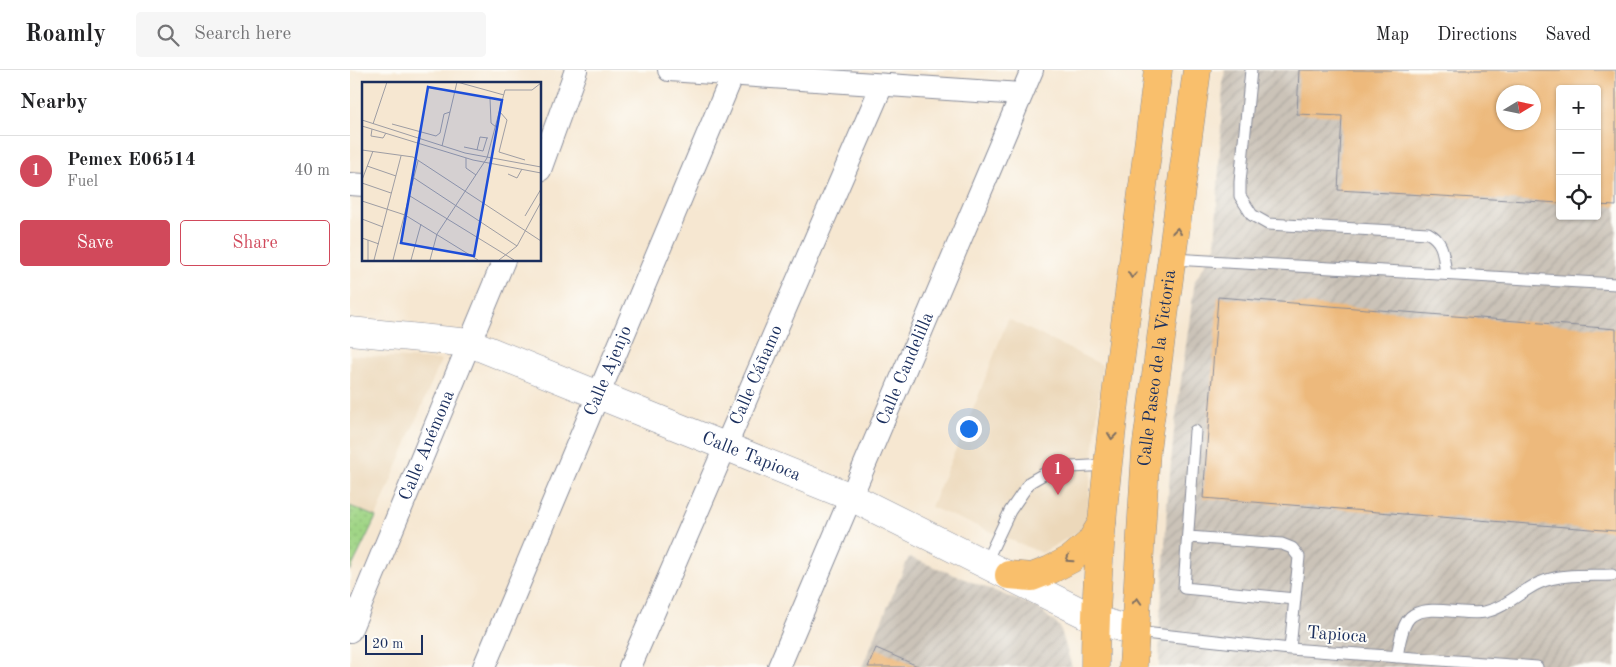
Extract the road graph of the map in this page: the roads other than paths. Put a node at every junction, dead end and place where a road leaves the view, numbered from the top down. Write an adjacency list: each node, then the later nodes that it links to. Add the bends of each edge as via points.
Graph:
1 (576, 70): 10 (street)
2 (669, 70): 6 (street)
3 (1032, 70): 9 (street, Calle Candelilla)
4 (1197, 70): 11 (main road, Calle Paseo de la Victoria, one-way to 4)
5 (1251, 70): 13 (lane, via 1240,196 1252,216 1268,224 1428,233 1437,238 1442,248)
6 (734, 74): 8 (street); 17 (street, Calle Ajenjo)
7 (1157, 82): 11 (main road, via 1163,135 1152,227 1162,255); 20 (main road, one-way to 20)
8 (882, 85): 9 (street); 19 (street, Calle Cáñamo)
9 (1021, 94): 21 (street, Calle Candelilla)
10 (541, 167)
11 (1173, 259): 13 (lane); 29 (main road, Calle Paseo de la Victoria, one-way to 11, via 1146,450)
12 (504, 261): 16 (street, Calle Anémona)
13 (1446, 274): 14 (lane)
14 (1616, 284)
15 (350, 330): 16 (street, Calle Tapioca)
16 (470, 342): 17 (street, Calle Tapioca); 28 (street, Calle Anémona)
17 (599, 395): 19 (street, Calle Tapioca); 33 (street, Calle Ajenjo)
18 (1195, 431): 23 (lane)
19 (725, 446): 21 (street, Calle Tapioca); 34 (street, Calle Cáñamo)
20 (1108, 466): 22 (main road); 24 (lane, via 1049,471 1030,482 1010,511)
21 (851, 497): 24 (street, Calle Tapioca); 35 (street, Calle Candelilla)
22 (1102, 524): 24 (main road, one-way to 24, via 1090,543 1071,559 1050,570 1032,577); 27 (main road)
23 (1189, 537): 26 (lane, via 1282,544 1292,548 1299,557); 26 (lane, via 1184,588)
24 (997, 570): 27 (street, Calle Tapioca)
25 (1612, 575): 31 (lane, via 1552,578 1485,612 1422,610 1410,616 1401,634)
26 (1294, 599): 30 (lane)
27 (1095, 619): 29 (street, Calle Tapioca); 36 (main road)
28 (350, 631)
29 (1135, 632): 30 (lane, Tapioca); 37 (main road, Calle Paseo de la Victoria)
30 (1290, 649): 31 (lane, Tapioca)
31 (1397, 657): 32 (lane, Tapioca)
32 (1517, 666): 38 (lane, Tapioca)
33 (484, 667)
34 (630, 667)
35 (779, 667)
36 (1095, 667)
37 (1133, 667)
38 (1537, 667)

